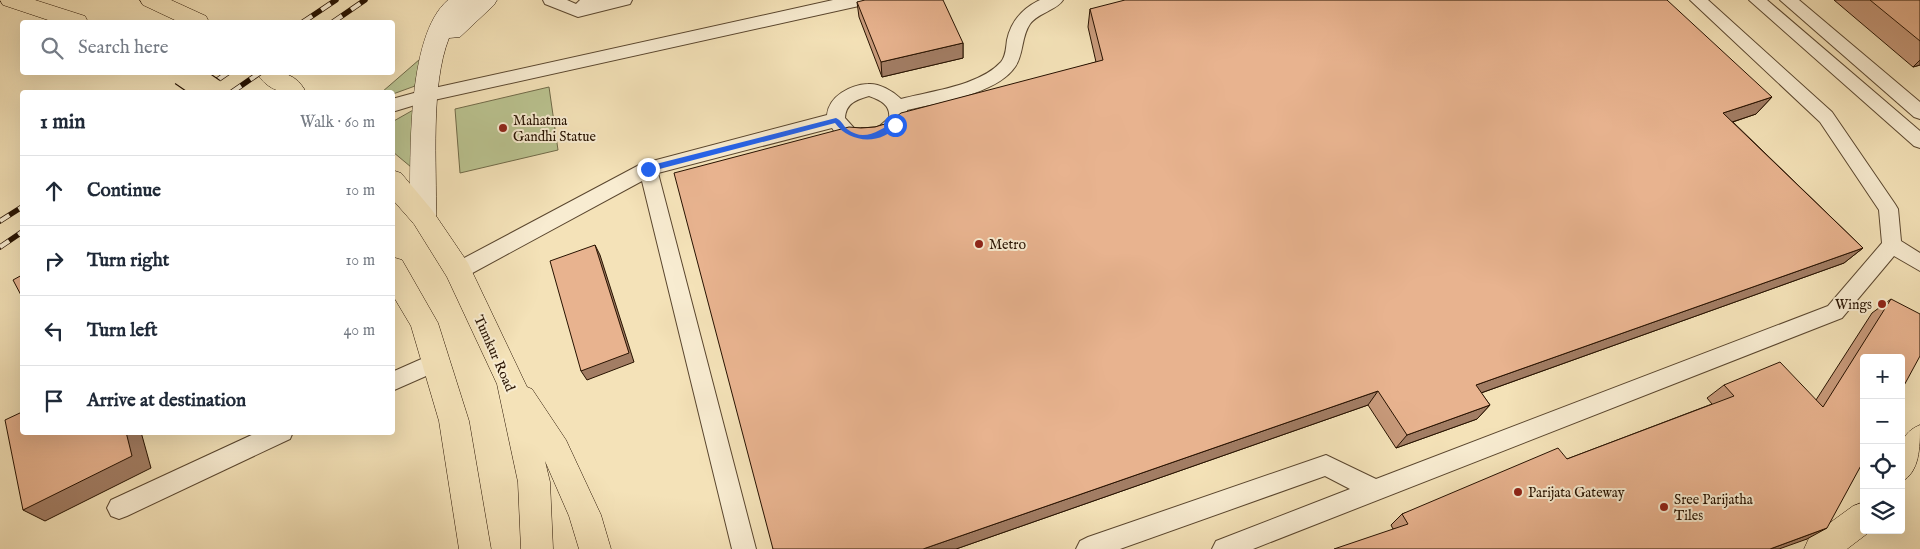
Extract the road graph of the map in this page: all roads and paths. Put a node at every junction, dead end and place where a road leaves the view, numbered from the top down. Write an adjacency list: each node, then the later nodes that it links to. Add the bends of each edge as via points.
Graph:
1 (11, 0): 14 (main road)
2 (151, 0): 15 (main road)
3 (462, 0): 16 (main road, via 448,12)
4 (486, 0): 16 (main road)
5 (551, 0): 13 (lane)
6 (624, 0): 13 (lane)
7 (859, 0): 21 (lane)
8 (1055, 0): 23 (lane, via 1024,20 1018,29 1012,58 1000,73 980,84)
9 (1698, 0): 31 (lane, via 1826,117 1888,209)
10 (1757, 0): 27 (lane)
11 (1764, 0): 26 (lane)
12 (1788, 0): 24 (lane)
13 (584, 5)
14 (71, 20)
15 (194, 20)
16 (433, 49): 21 (main road)
17 (187, 75): 19 (main road, bridge)
18 (272, 75): 20 (main road)
19 (209, 90)
20 (291, 90)
21 (425, 96): 22 (lane); 30 (main road)
22 (395, 105)
23 (897, 106): 25 (lane, via 882,92 857,91 845,96 838,104); 25 (lane, via 895,125 876,136 853,136 844,131)
24 (1920, 112)
25 (836, 120): 28 (lane)
26 (1920, 134)
27 (1920, 141)
28 (648, 169): 33 (lane); 47 (lane)
29 (395, 184): 30 (main road, Tumkur Road)
30 (423, 217): 33 (main road, Tumkur Road)
31 (1892, 245): 32 (lane); 41 (lane, via 1835,312)
32 (1920, 264)
33 (458, 271): 37 (main road, Tumkur Road)
34 (395, 273): 35 (main road, via 424,323)
35 (435, 362): 36 (lane); 44 (main road, via 454,421)
36 (395, 381)
37 (512, 384): 45 (main road, Tumkur Road, via 534,482); 46 (main road, via 555,450 585,516)
38 (276, 435): 42 (lane)
39 (1920, 439): 40 (main road)
40 (1905, 462)
41 (1375, 490): 48 (lane, via 1326,465); 49 (lane)
42 (119, 508)
43 (1860, 520): 50 (main road)
44 (475, 549)
45 (537, 549)
46 (595, 549)
47 (744, 549)
48 (1088, 549)
49 (1224, 549)
50 (1820, 549)

